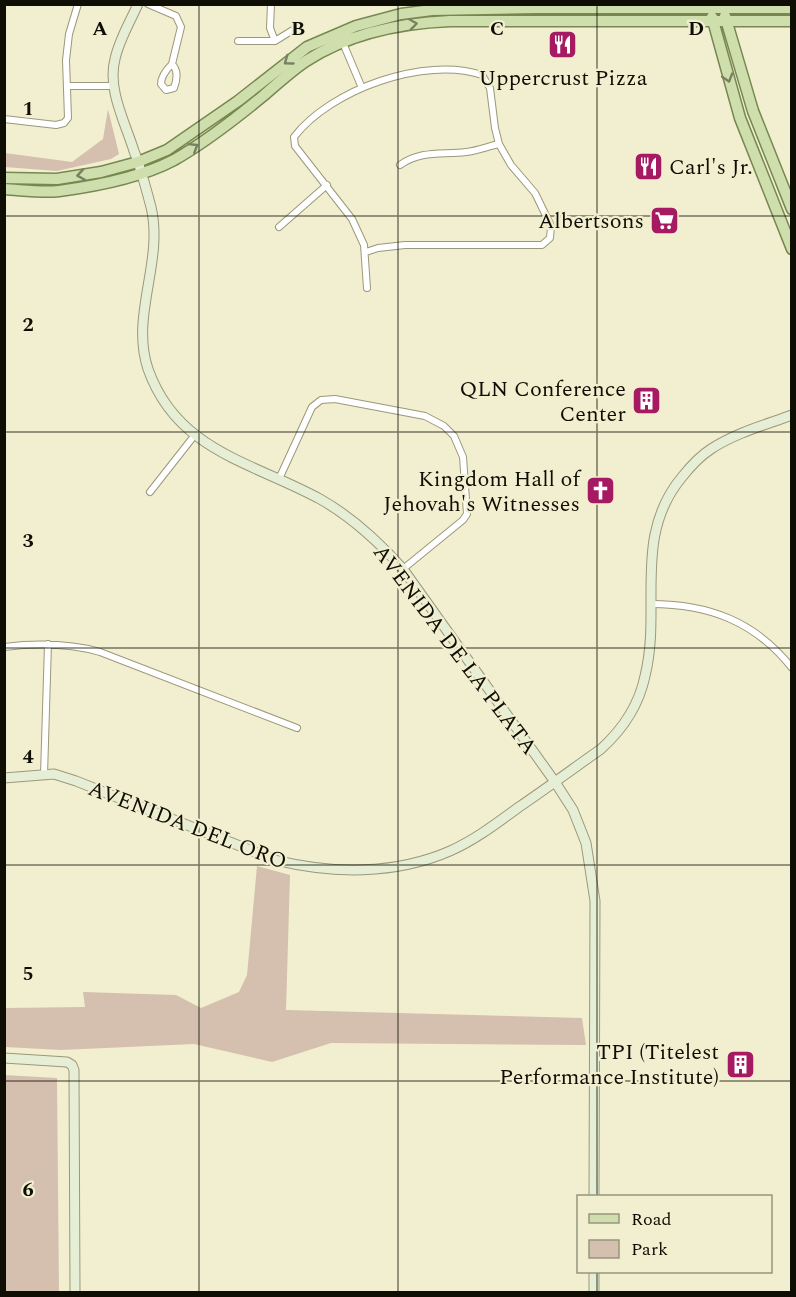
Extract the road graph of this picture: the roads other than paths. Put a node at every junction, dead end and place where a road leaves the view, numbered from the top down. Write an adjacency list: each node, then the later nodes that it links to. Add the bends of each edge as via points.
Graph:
1 (78, 4): 23 (street, via 69,34)
2 (138, 4): 24 (street, AVENIDA DE LA PLATA, via 115,59)
3 (148, 4): 22 (street, via 176,16 181,27)
4 (272, 4): 19 (street, via 270,28)
5 (710, 6): 6 (main road); 8 (main road); 15 (main road)
6 (723, 6): 9 (main road); 12 (main road)
7 (532, 8): 8 (main road); 10 (main road, via 432,10); 11 (main road, via 523,15)
8 (590, 8): 14 (main road, via 575,15 544,16)
9 (792, 8)
10 (379, 20): 17 (main road); 20 (main road, via 352,32)
11 (456, 21): 14 (main road); 20 (main road, one-way to 11, via 401,26)
12 (726, 21): 13 (main road); 15 (main road); 34 (main road, via 753,111)
13 (792, 21)
14 (541, 22): 15 (main road)
15 (712, 22): 28 (main road, one-way to 28)
16 (301, 26): 19 (street)
17 (338, 32): 21 (main road, via 332,42); 30 (main road, one-way to 30, via 307,47 196,132)
18 (238, 41): 19 (street)
19 (274, 41)
20 (343, 43): 21 (main road); 25 (street)
21 (306, 61): 30 (main road, one-way to 21, via 172,160 202,142)
22 (172, 64)
23 (67, 86): 24 (street); 26 (street, via 69,113 64,123)
24 (113, 86): 30 (street, AVENIDA DE LA PLATA)
25 (362, 88): 27 (street, via 413,72 470,71 482,75 490,88); 32 (street, via 313,118 294,136 296,146)
26 (4, 119)
27 (499, 144): 29 (street, via 466,152 432,153); 39 (street, via 511,165 529,183 551,226 546,242 405,245)
28 (750, 144): 34 (main road, via 763,157 782,206); 35 (main road)
29 (400, 165)
30 (140, 167): 31 (main road, one-way to 31, via 57,179); 33 (main road, via 103,183 57,191); 42 (street, AVENIDA DE LA PLATA, via 154,223 155,248 144,301 143,342 148,368 159,394)
31 (4, 178)
32 (327, 185): 36 (street); 39 (street, via 352,219)
33 (4, 189)
34 (792, 209)
35 (777, 213): 37 (main road); 38 (main road)
36 (279, 227)
37 (792, 230)
38 (792, 249)
39 (366, 252): 40 (street)
40 (367, 288)
41 (792, 415): 46 (street, AVENIDA DEL ORO, via 711,449 673,488 653,537)
42 (195, 436): 43 (street, AVENIDA DE LA PLATA); 44 (street)
43 (279, 479): 45 (street, AVENIDA DE LA PLATA, via 348,517 378,541); 45 (street, via 312,407 321,400 425,416 444,426 454,436 463,457 467,514)
44 (150, 492)
45 (403, 569): 53 (street, AVENIDA DE LA PLATA)
46 (651, 604): 49 (street, via 704,609 731,618 753,631); 53 (street, AVENIDA DEL ORO, via 645,677 627,721 601,749)
47 (48, 644): 48 (street); 50 (street, via 105,653); 51 (street)
48 (4, 647)
49 (792, 668)
50 (297, 728)
51 (44, 775): 52 (street, AVENIDA DEL ORO); 53 (street, AVENIDA DEL ORO, via 76,781 275,860 343,870 410,864 448,852 486,831)
52 (4, 778)
53 (555, 782): 55 (street, AVENIDA DE LA PLATA, via 573,810 586,843 595,901)
54 (4, 1058): 57 (street, via 61,1061 74,1070)
55 (594, 1195)
56 (594, 1273): 58 (street)
57 (75, 1293)
58 (594, 1293)

